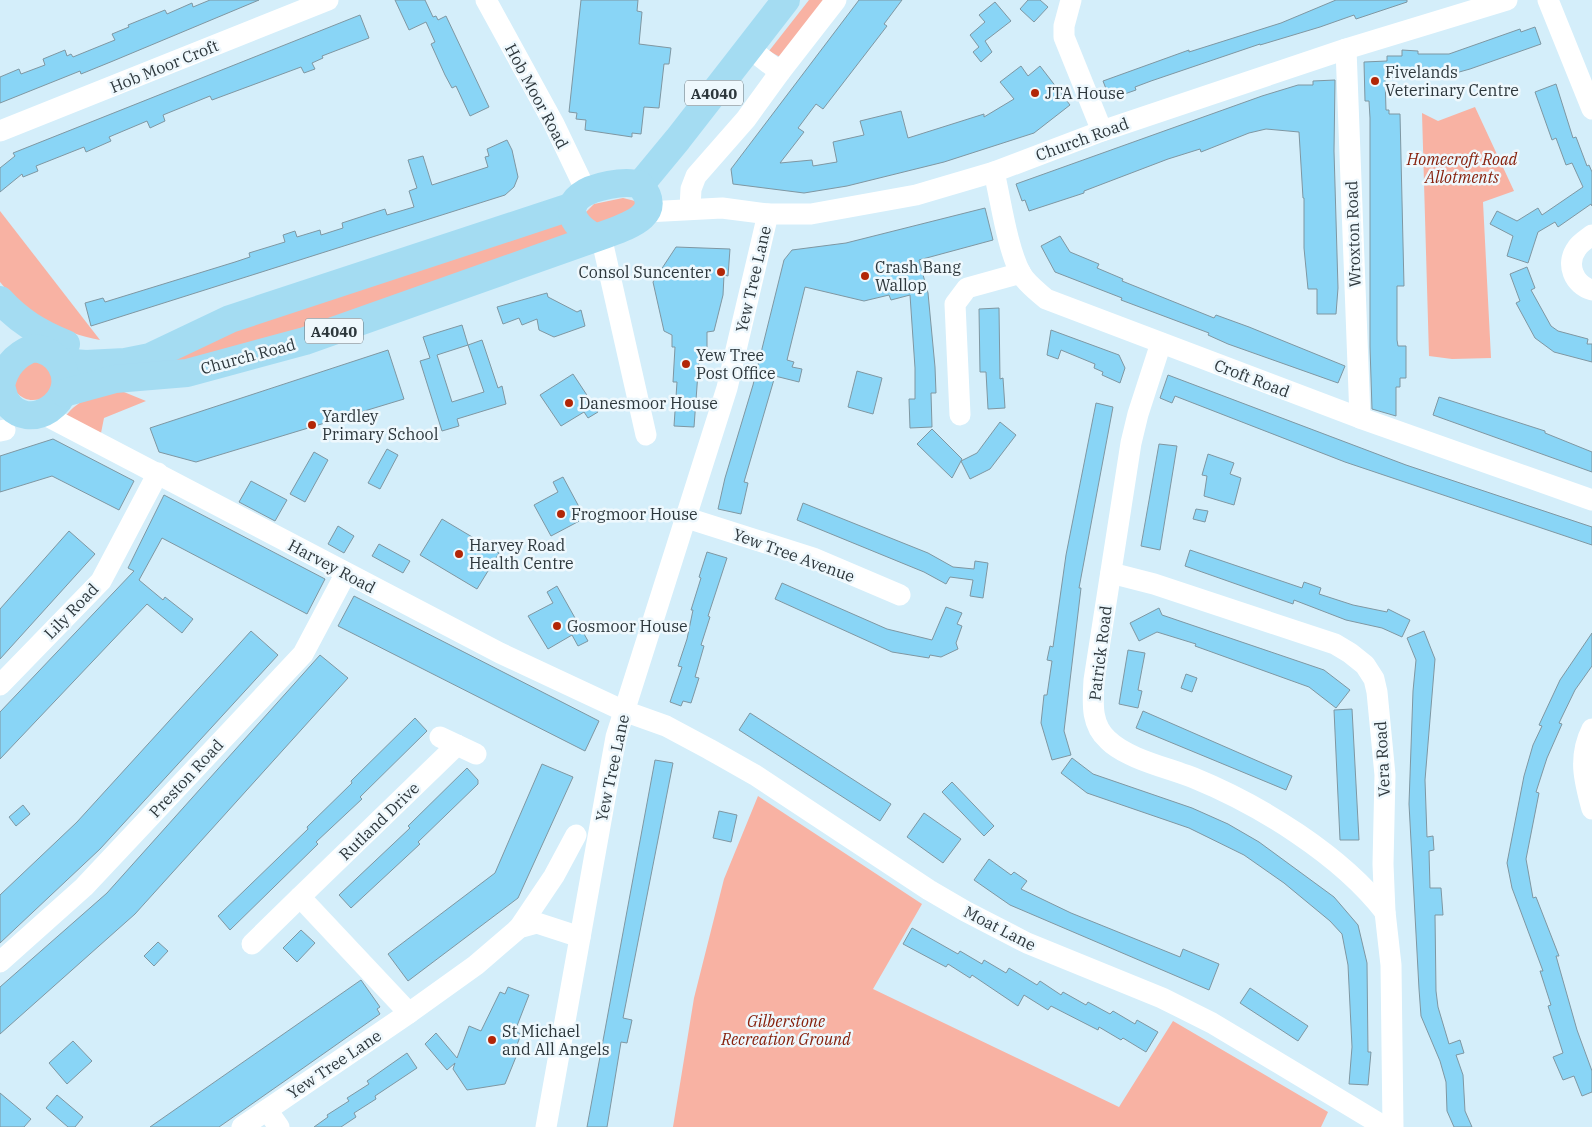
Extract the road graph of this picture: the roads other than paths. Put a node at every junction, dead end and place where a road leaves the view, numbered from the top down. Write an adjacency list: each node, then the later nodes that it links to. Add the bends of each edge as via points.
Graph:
1 (328, 0): 13 (street, Hob Moor Croft)
2 (486, 0): 17 (street, Hob Moor Road, via 554,124)
3 (786, 0): 9 (main road, A4040)
4 (836, 0): 11 (street)
5 (1071, 0): 14 (street, via 1064,37)
6 (1507, 0): 8 (street, Church Road)
7 (1548, 0): 12 (street)
8 (1456, 8): 10 (street, Church Road)
9 (749, 48): 11 (street); 16 (main road, A4040)
10 (1346, 49): 14 (street, Church Road); 35 (street, Wroxton Road)
11 (780, 72): 18 (street, via 746,119 696,176 691,189)
12 (1592, 109)
13 (0, 131)
14 (1102, 132): 15 (street, Church Road)
15 (994, 172): 20 (street, Church Road, via 916,195 811,214); 23 (street, Croft Road)
16 (640, 185): 17 (main road, Church Road / A4040, via 626,182 609,185); 19 (main road, via 649,198)
17 (580, 200): 22 (main road, via 574,220 578,228); 29 (main road, Church Road / A4040, via 230,319)
18 (690, 208): 19 (street, Church Road); 20 (street, Church Road)
19 (646, 212): 22 (main road, Church Road / A4040, via 635,222)
20 (768, 214): 39 (street, Yew Tree Lane, via 727,388)
21 (1592, 235): 24 (street, via 1573,255 1572,269 1579,284)
22 (598, 236): 32 (main road, Church Road / A4040, via 305,341 187,373 115,379); 36 (street)
23 (1021, 273): 27 (street, Croft Road, via 1028,284 1046,299); 34 (street, via 967,288 955,304)
24 (1592, 290)
25 (0, 300): 29 (main road, A4040, via 14,316 30,327 67,344 127,353)
26 (0, 321): 28 (main road, A4040, via 15,337)
27 (1161, 343): 35 (street, Croft Road); 40 (street, Patrick Road, via 1138,414)
28 (33, 348): 30 (main road, A4040, via 49,352); 31 (main road, via 14,359 3,376)
29 (166, 349): 30 (main road, Church Road / A4040, via 150,357 125,362)
30 (60, 362): 32 (main road, via 66,378)
31 (1, 388): 33 (main road, via 5,400 15,409)
32 (64, 393): 33 (main road, via 57,404)
33 (43, 414): 37 (street, Harvey Road)
34 (960, 415)
35 (1360, 418): 38 (street, Croft Road)
36 (646, 435)
37 (158, 473): 41 (street, Harvey Road); 43 (street, Lily Road, via 101,581)
38 (1592, 500)
39 (687, 518): 42 (street, Yew Tree Avenue, via 813,558); 44 (street, Yew Tree Lane)
40 (1111, 572): 49 (street, Vera Road, via 1335,644 1364,665 1374,679 1379,711 1385,775); 50 (street, Patrick Road, via 1094,680 1094,717 1107,740 1128,753 1252,805 1299,834)
41 (346, 573): 44 (street, Harvey Road, via 500,653); 56 (street, Preston Road, via 303,654 84,887)
42 (900, 596)
43 (0, 685)
44 (624, 711): 54 (street, Yew Tree Lane, via 610,765); 62 (street, Moat Lane, via 666,726 748,771 965,911 1027,942 1162,998 1212,1023)
45 (1592, 729): 47 (street, via 1582,757 1582,772)
46 (476, 754): 51 (street, Rutland Drive, via 449,741)
47 (1592, 809)
48 (576, 835): 53 (street, Yew Tree Lane, via 554,876)
49 (1383, 864): 50 (street); 52 (street, Vera Road)
50 (1354, 879): 52 (street, Patrick Road, via 1372,895)
51 (300, 896): 55 (street, Rutland Drive); 57 (street)
52 (1384, 912): 63 (street, Vera Road, via 1391,965)
53 (519, 928): 54 (street, via 537,923); 57 (street, Yew Tree Lane, via 476,965)
54 (580, 937): 61 (street, Yew Tree Lane)
55 (252, 944)
56 (0, 962)
57 (409, 1013): 58 (street, Yew Tree Lane)
58 (267, 1110): 59 (street, Yew Tree Lane); 60 (street)
59 (242, 1127)
60 (279, 1127)
61 (546, 1127)
62 (1385, 1127)
63 (1393, 1127)

